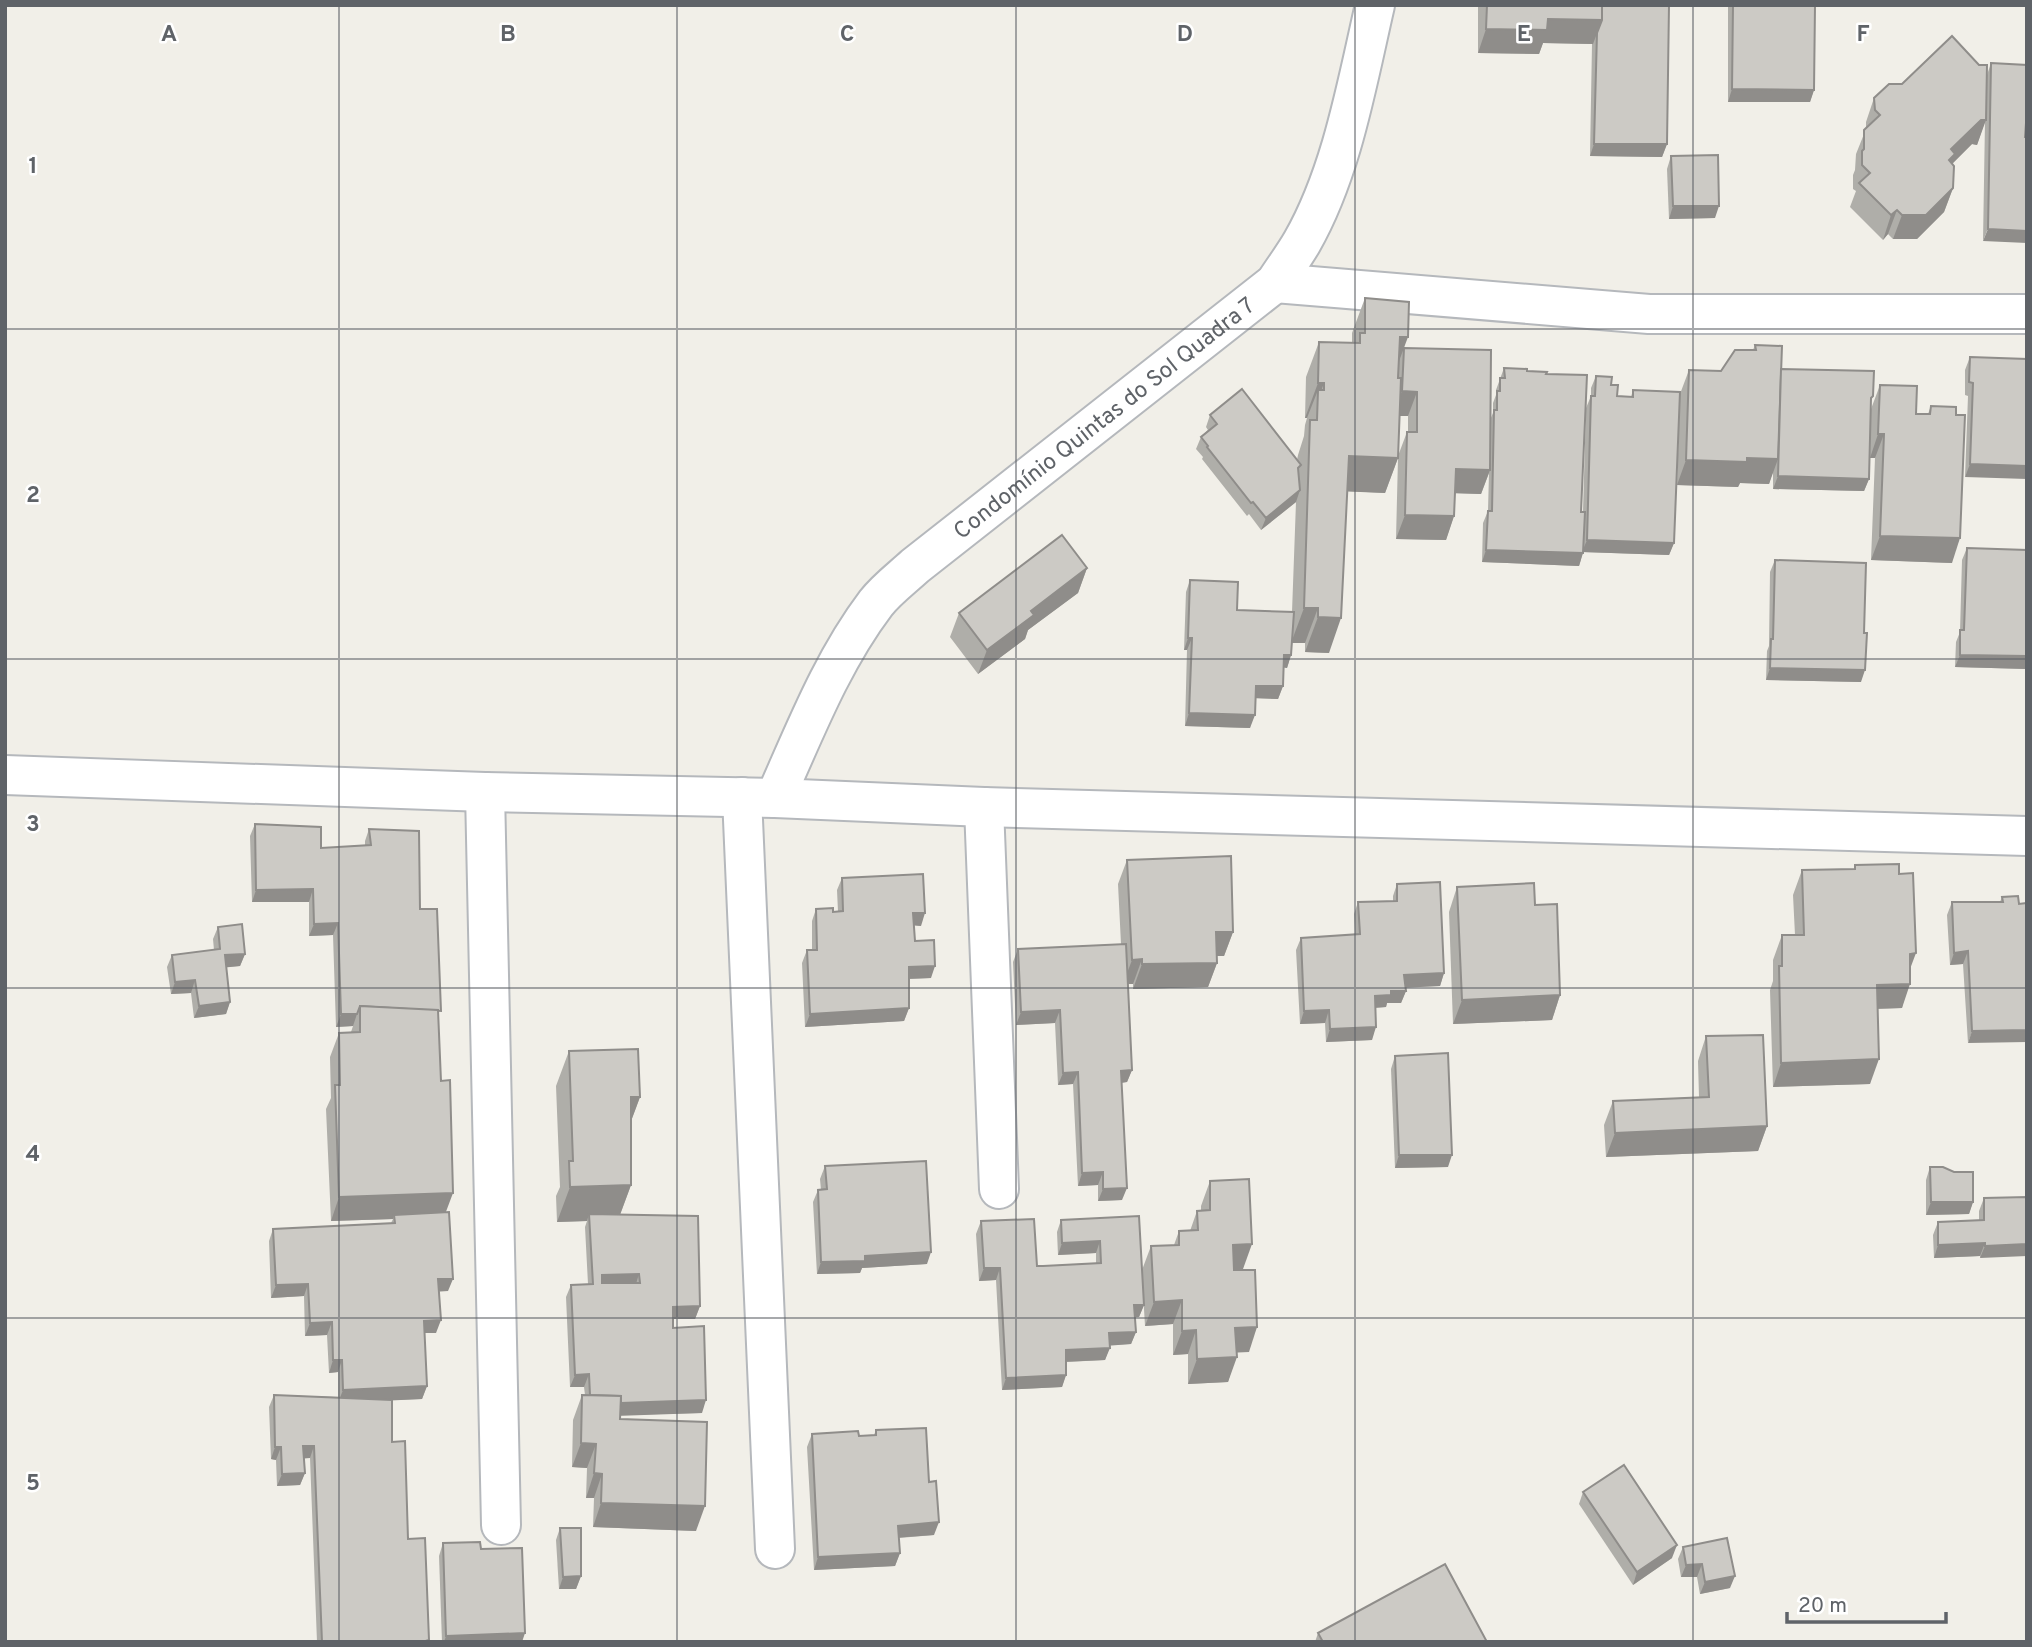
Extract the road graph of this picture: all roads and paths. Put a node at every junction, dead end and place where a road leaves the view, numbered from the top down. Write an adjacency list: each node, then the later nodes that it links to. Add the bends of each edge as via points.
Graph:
1 (1375, 5): 2 (street, Condomínio Quintas do Sol Quadra 7, via 1347,127 1322,198 1302,242)
2 (1275, 283): 3 (street, via 1649,314); 6 (street, Condomínio Quintas do Sol Quadra 7, via 915,566 877,601)
3 (2027, 314)
4 (5, 775): 5 (street)
5 (485, 792): 6 (street); 10 (street)
6 (758, 797): 7 (street); 11 (street)
7 (984, 807): 8 (street); 9 (street)
8 (2027, 836)
9 (999, 1189)
10 (501, 1525)
11 (775, 1549)

